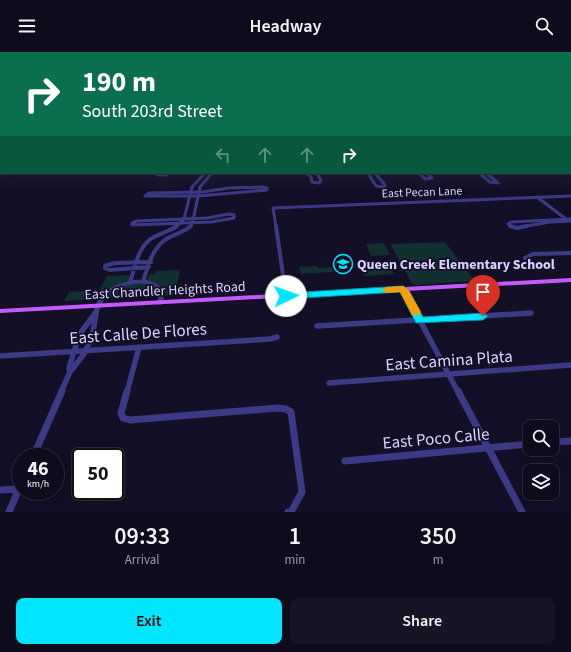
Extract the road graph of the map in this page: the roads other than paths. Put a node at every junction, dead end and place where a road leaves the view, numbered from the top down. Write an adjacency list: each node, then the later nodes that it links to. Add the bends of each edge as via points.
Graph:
1 (158, 174): 2 (street)
2 (166, 174)
3 (204, 174): 13 (street, via 193,186)
4 (211, 174): 14 (street)
5 (307, 174): 6 (street, via 312,182 319,183 321,181)
6 (318, 174)
7 (369, 174): 8 (street); 8 (street, via 376,186 384,187)
8 (375, 174)
9 (420, 174): 10 (street, via 425,179 432,178)
10 (428, 174)
11 (480, 174): 12 (street, via 490,182 498,183)
12 (487, 174)
13 (190, 194): 13 (street, via 149,193 145,196 152,197); 14 (street); 18 (street)
14 (198, 194): 14 (street, via 265,191 267,189 229,188); 17 (street)
15 (571, 196): 16 (street, East Pecan Lane)
16 (537, 197): 19 (street); 32 (street, East Pecan Lane, via 273,208)
17 (193, 220): 17 (street, via 232,219 235,216 229,214); 18 (street); 25 (street, via 188,228 159,243)
18 (183, 221): 18 (street, via 137,221 132,223 136,226); 24 (street, via 146,243)
19 (570, 221): 20 (street); 21 (street)
20 (538, 222): 21 (street); 21 (street, via 508,224 517,228)
21 (542, 224)
22 (571, 253): 23 (street, via 533,254)
23 (525, 258)
24 (137, 262): 25 (street); 26 (street); 26 (street, via 105,266 110,270)
25 (150, 262): 27 (street)
26 (135, 268): 27 (street); 30 (street)
27 (148, 268): 29 (street)
28 (571, 280): 31 (main road, East Chandler Heights Road)
29 (143, 282): 30 (street); 33 (street, via 153,284 160,290)
30 (130, 283): 34 (street, via 107,293)
31 (403, 289): 32 (main road, East Chandler Heights Road); 38 (street)
32 (286, 296): 33 (main road, East Chandler Heights Road)
33 (160, 302): 34 (main road, East Chandler Heights Road)
34 (98, 305): 35 (main road, East Chandler Heights Road); 36 (street)
35 (0, 311)
36 (96, 312): 42 (street, via 80,335); 43 (street, via 94,333)
37 (530, 313): 38 (street)
38 (420, 320): 39 (street); 47 (street)
39 (317, 326)
40 (277, 336): 41 (street, East Calle De Flores, via 270,339)
41 (139, 347): 43 (street, East Calle De Flores); 59 (street, via 121,413 123,418 130,420 278,408 291,412 302,492 292,512)
42 (74, 351): 43 (street, East Calle De Flores); 44 (street, East Calle De Flores); 46 (street)
43 (84, 351): 46 (street)
44 (0, 356)
45 (571, 365): 47 (street, East Camina Plata)
46 (70, 372): 52 (street)
47 (448, 374): 48 (street, East Camina Plata); 53 (street)
48 (329, 383)
49 (571, 441): 50 (street)
50 (559, 442)
51 (523, 445): 53 (street, East Poco Calle)
52 (37, 448)
53 (488, 448): 54 (street, East Poco Calle); 60 (street)
54 (345, 461)
55 (12, 488): 56 (street)
56 (0, 490)
57 (14, 500): 58 (street)
58 (9, 512)
59 (288, 512)
60 (522, 512)

